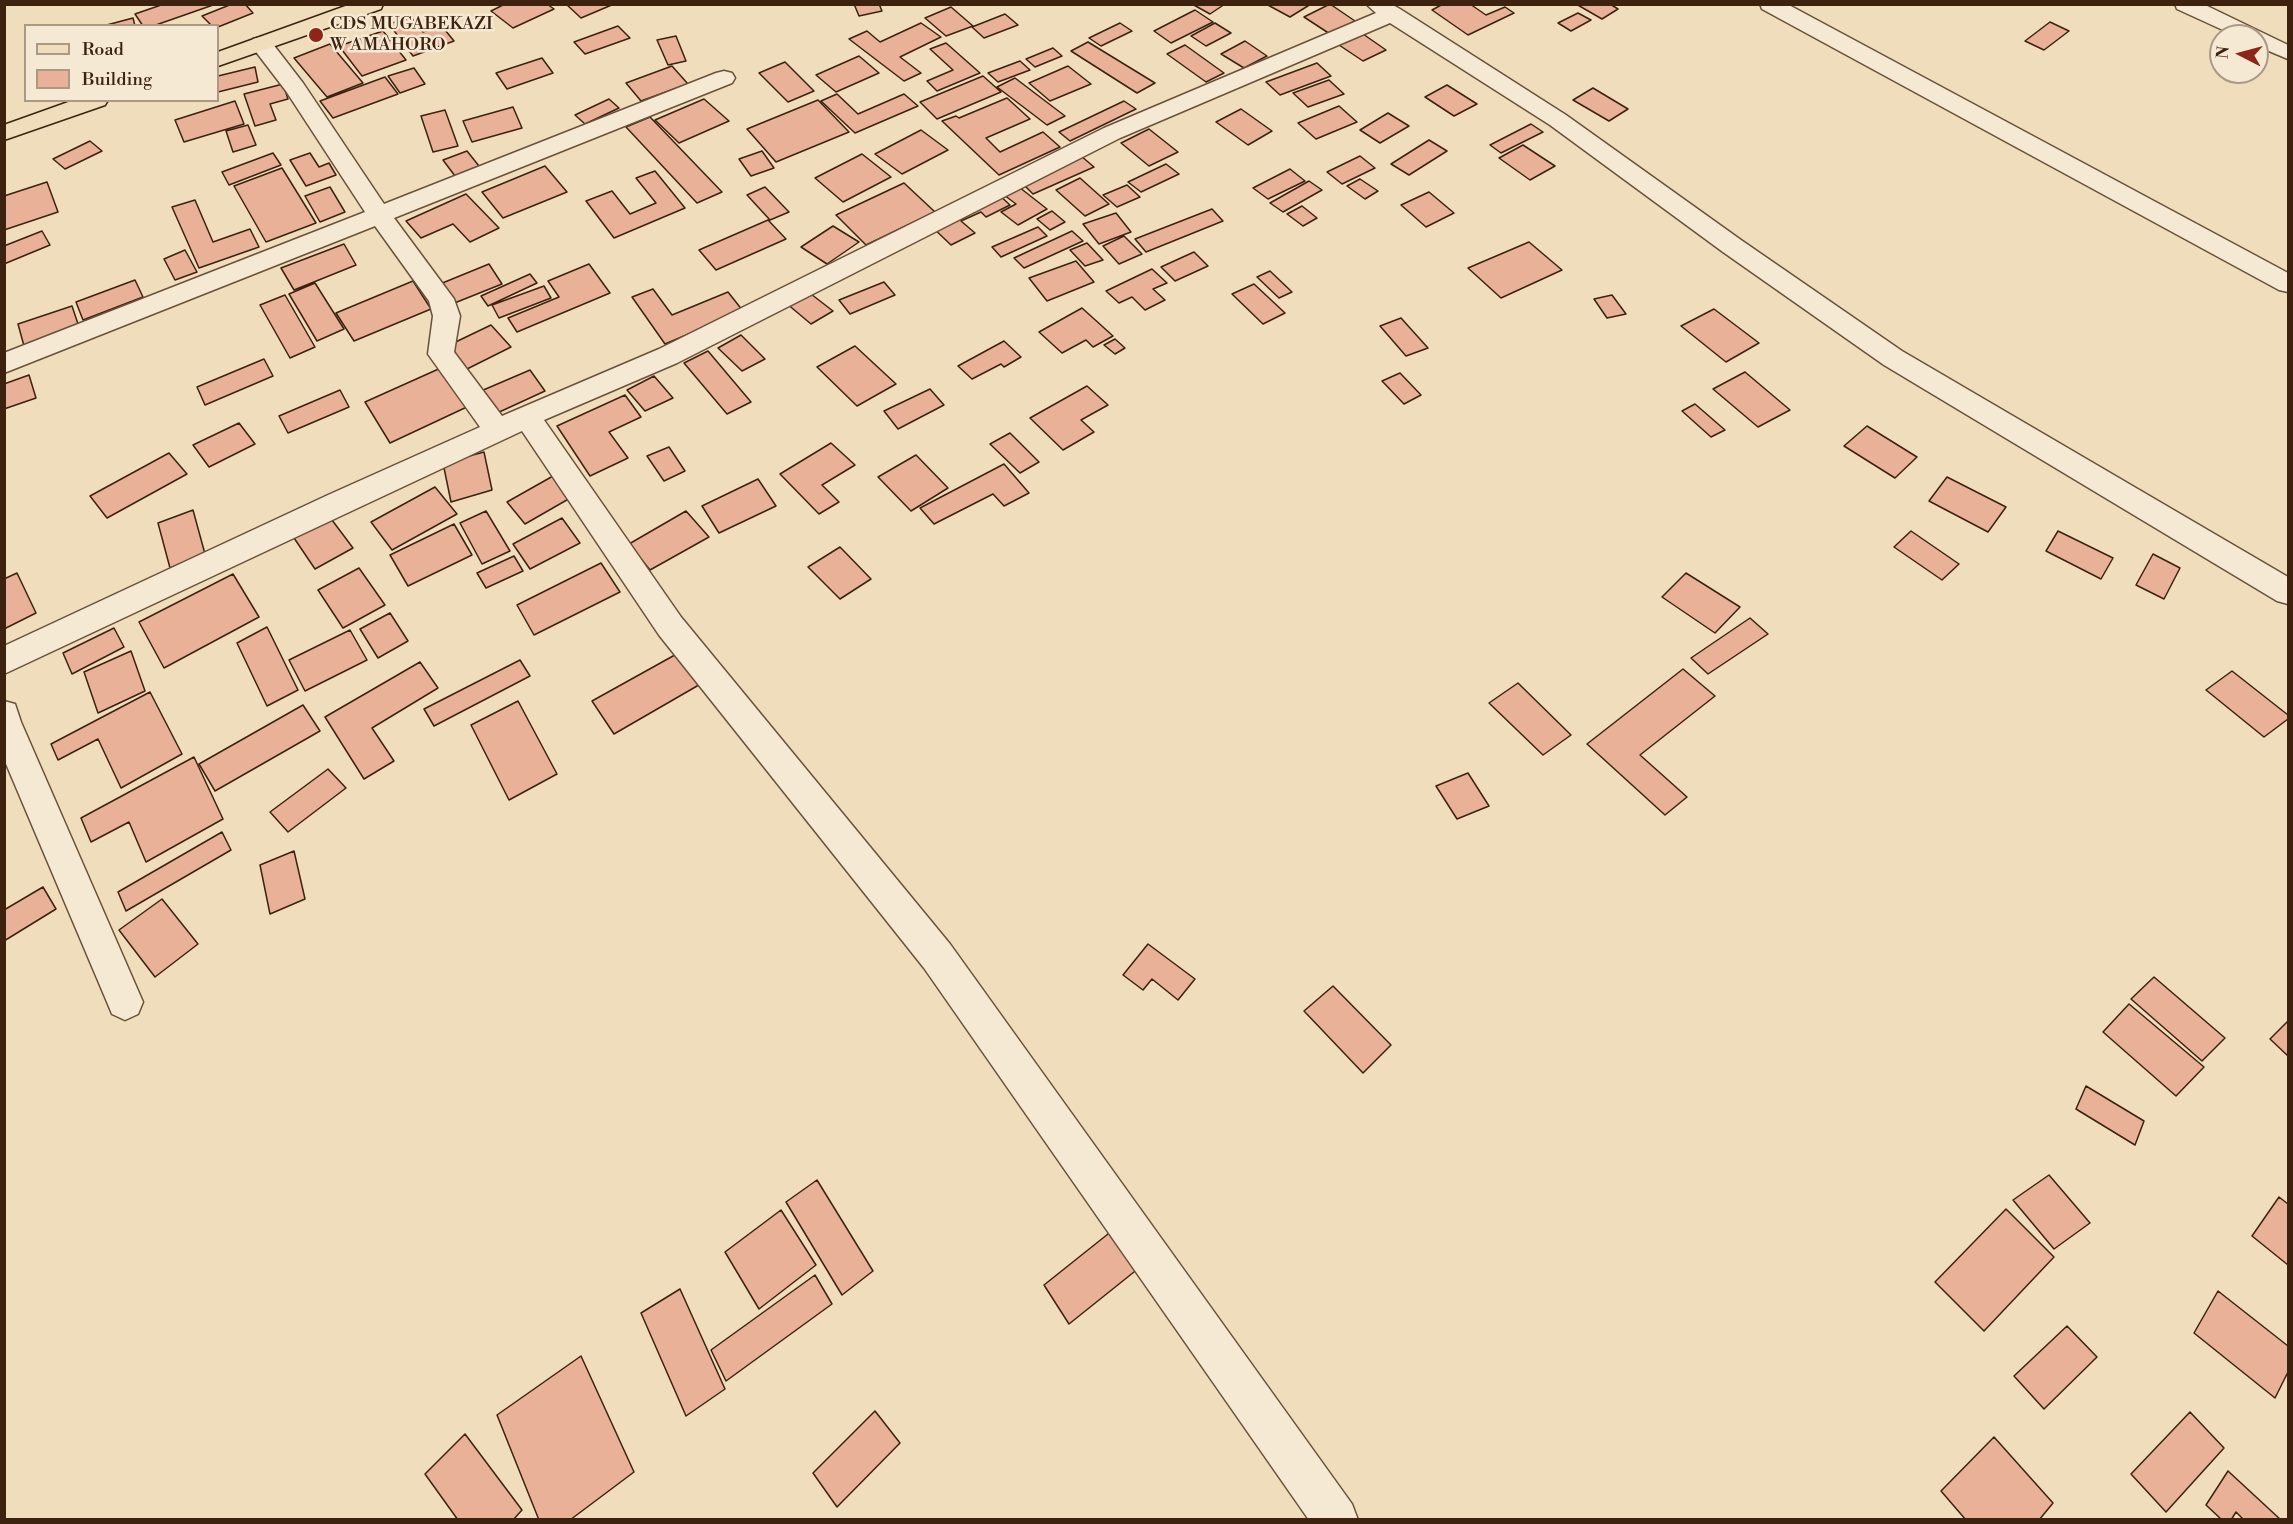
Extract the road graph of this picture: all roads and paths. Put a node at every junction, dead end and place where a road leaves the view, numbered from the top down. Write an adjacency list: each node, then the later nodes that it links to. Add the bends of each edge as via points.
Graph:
1 (374, 4): 6 (main road)
2 (1770, 4): 14 (street)
3 (2185, 4): 5 (street)
4 (1384, 9): 16 (street, via 1112,134 668,356); 17 (street, via 1558,120 1893,358)
5 (2228, 24)
6 (261, 44): 9 (main road); 13 (street)
7 (2269, 44): 8 (street)
8 (2289, 53)
9 (219, 59)
10 (724, 78): 13 (street)
11 (91, 102): 12 (main road)
12 (4, 133)
13 (380, 216): 15 (street); 16 (street, via 448,313 441,354)
14 (2289, 284)
15 (4, 364)
16 (512, 424): 18 (street); 21 (street, via 937,956)
17 (2289, 592)
18 (4, 661)
19 (4, 714): 20 (street)
20 (125, 1002)
21 (1336, 1520)

